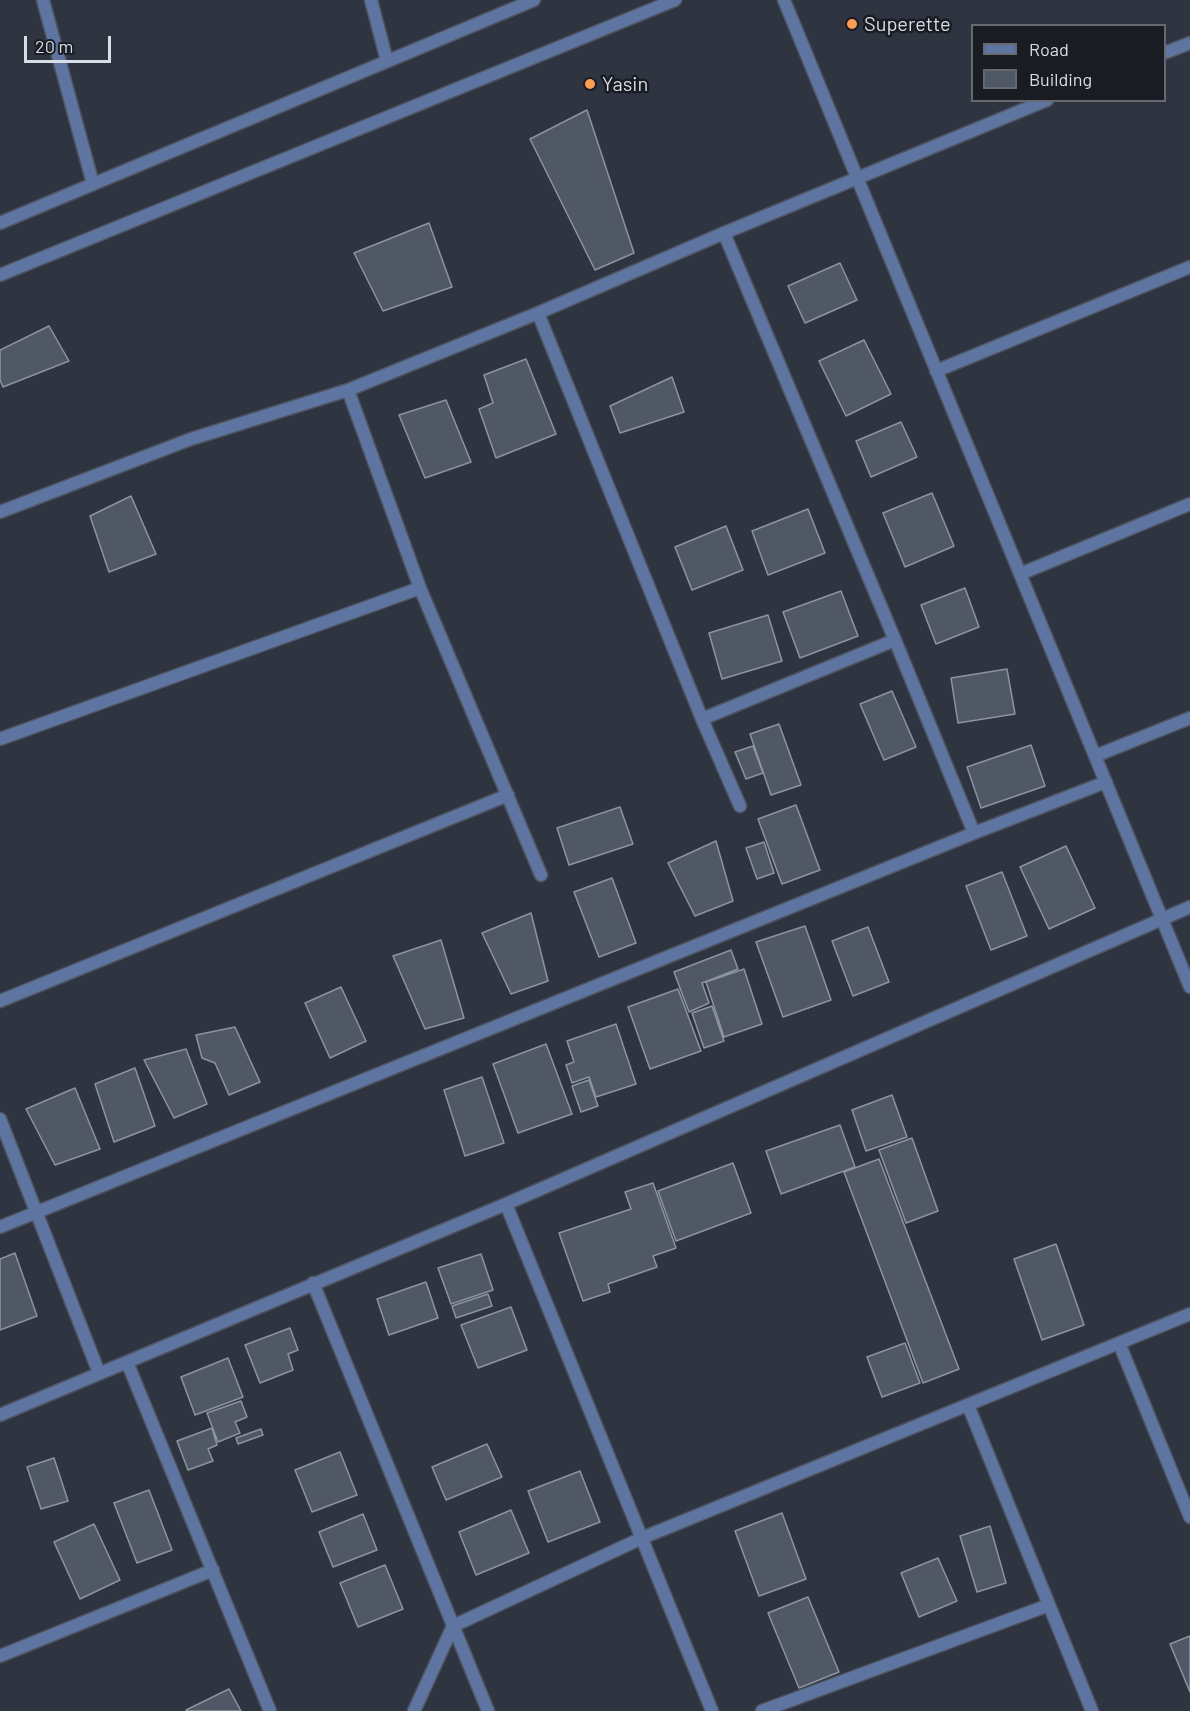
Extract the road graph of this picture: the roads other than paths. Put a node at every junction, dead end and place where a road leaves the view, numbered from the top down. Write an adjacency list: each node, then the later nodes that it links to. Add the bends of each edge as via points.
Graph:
1 (43, 0): 11 (street)
2 (371, 0): 8 (street)
3 (534, 0): 8 (street)
4 (675, 0): 15 (street)
5 (784, 0): 10 (street)
6 (1190, 43): 7 (street)
7 (1166, 52)
8 (387, 61): 11 (street)
9 (1042, 102): 10 (street)
10 (857, 177): 13 (street); 17 (street)
11 (93, 184): 12 (street)
12 (0, 223)
13 (724, 233): 16 (street); 23 (street)
14 (1190, 267): 17 (street)
15 (0, 275)
16 (538, 313): 18 (street); 25 (street)
17 (936, 371): 21 (street)
18 (348, 390): 20 (street, via 191,439); 22 (street)
19 (1190, 504): 21 (street)
20 (0, 512)
21 (1020, 574): 27 (street)
22 (420, 588): 26 (street); 29 (street)
23 (896, 640): 25 (street); 31 (street)
24 (1190, 717): 27 (street)
25 (702, 719): 30 (street)
26 (0, 739)
27 (1095, 756): 28 (street)
28 (1106, 782): 31 (street); 34 (street)
29 (508, 795): 32 (street); 36 (street)
30 (740, 806)
31 (974, 833): 39 (street)
32 (541, 875)
33 (1190, 907): 34 (street)
34 (1162, 918): 35 (street); 38 (street)
35 (1190, 987)
36 (0, 1001)
37 (0, 1119): 39 (street)
38 (506, 1204): 41 (street); 49 (street)
39 (37, 1213): 40 (street); 45 (street)
40 (0, 1227)
41 (313, 1283): 44 (street); 52 (street)
42 (1190, 1314): 43 (street)
43 (1119, 1343): 46 (street); 48 (street)
44 (127, 1362): 45 (street); 50 (street)
45 (99, 1373): 47 (street)
46 (968, 1405): 49 (street); 51 (street)
47 (0, 1415)
48 (1190, 1517)
49 (642, 1538): 52 (street); 57 (street)
50 (213, 1570): 53 (street); 54 (street)
51 (1049, 1605): 58 (street); 59 (street)
52 (453, 1626): 55 (street); 56 (street)
53 (0, 1656)
54 (270, 1711)
55 (414, 1711)
56 (489, 1711)
57 (712, 1711)
58 (762, 1711)
59 (1092, 1711)

